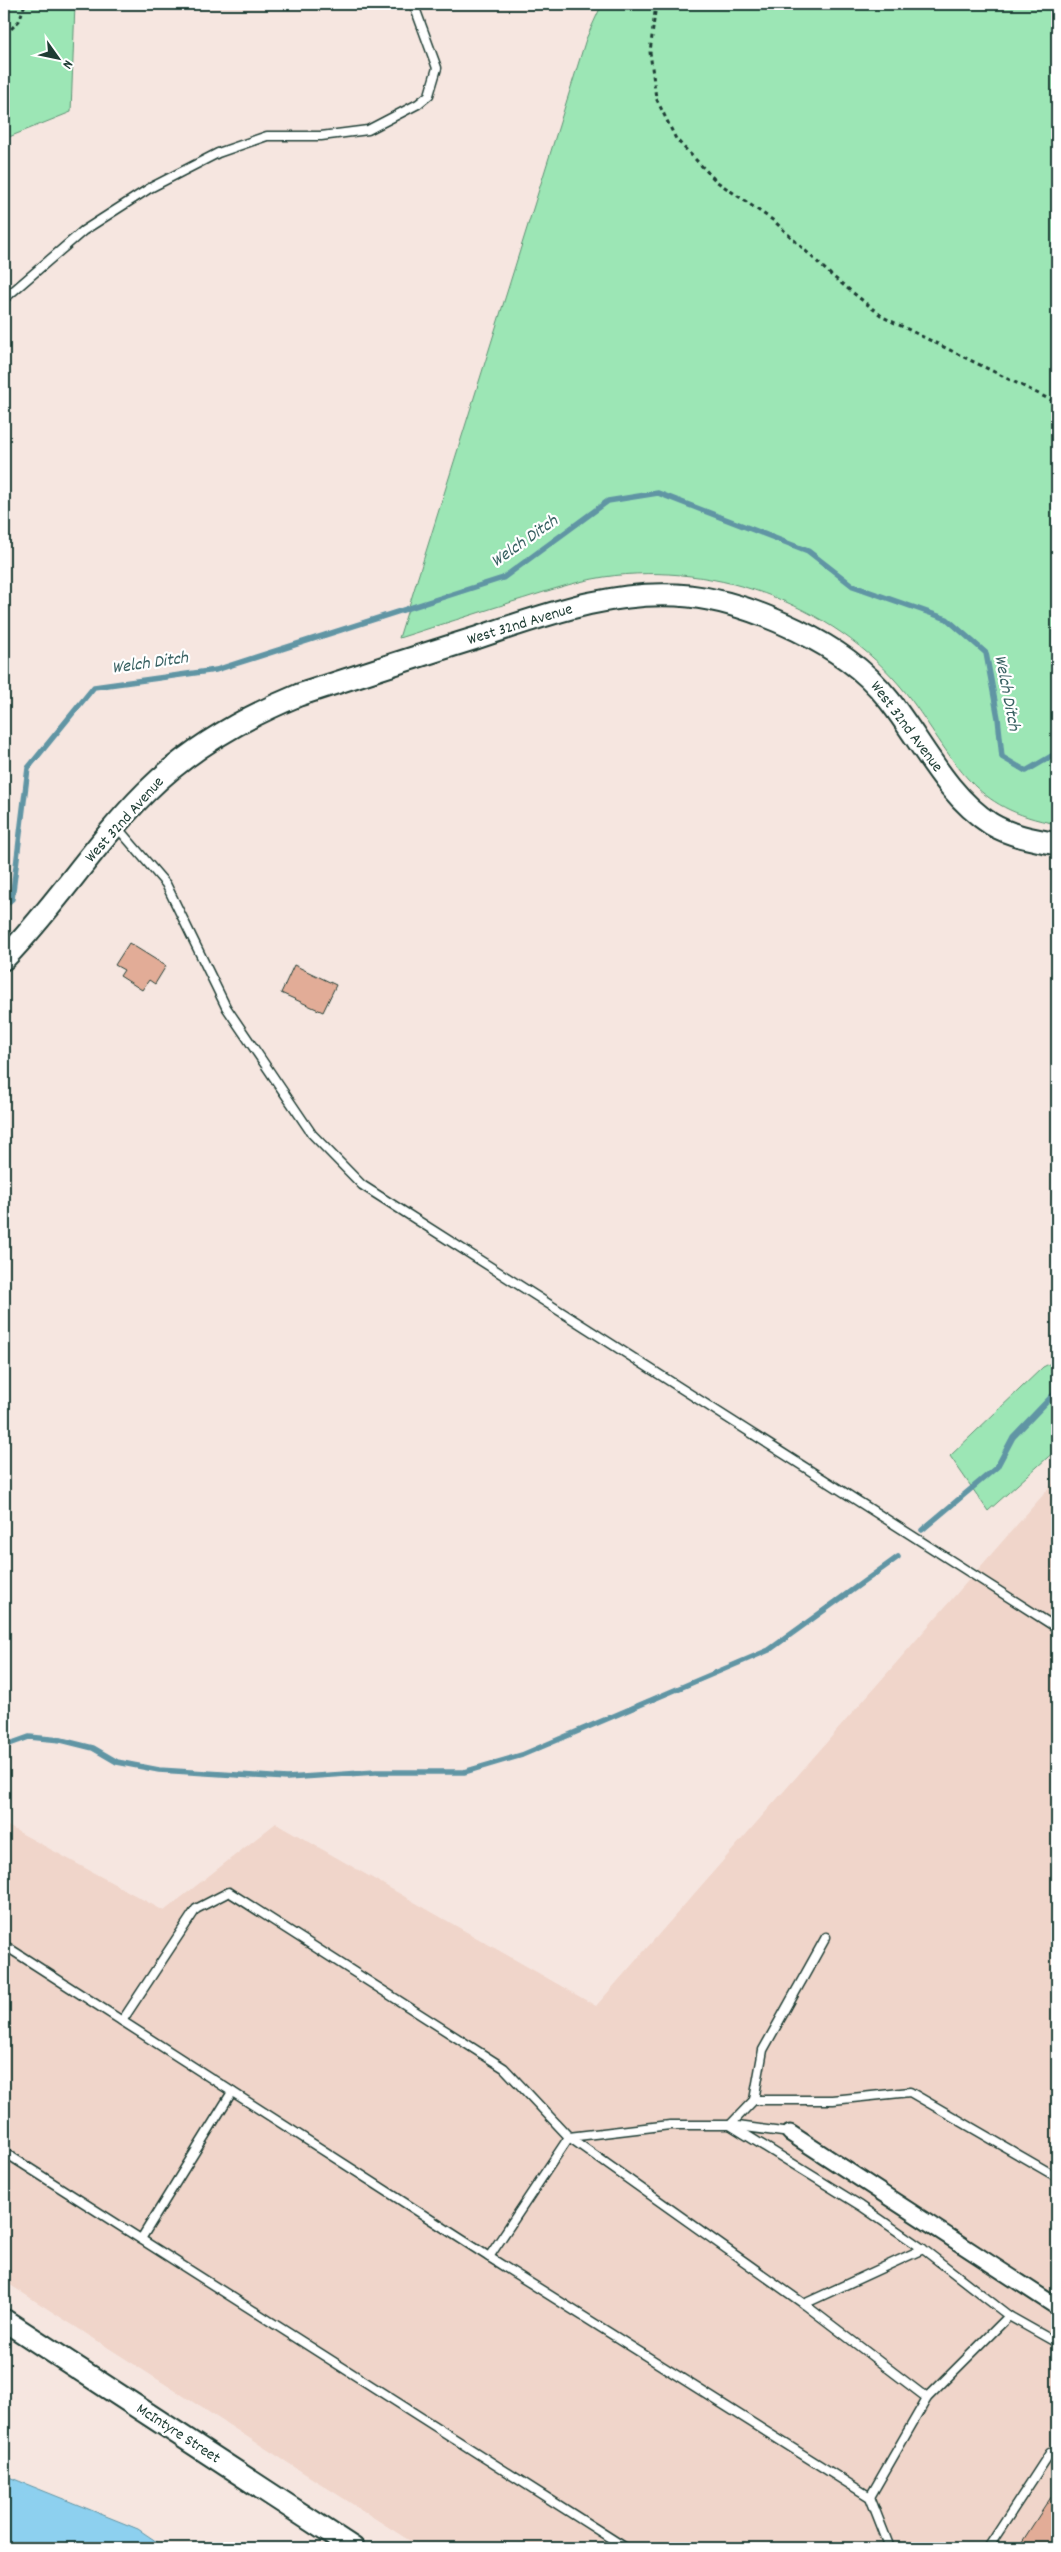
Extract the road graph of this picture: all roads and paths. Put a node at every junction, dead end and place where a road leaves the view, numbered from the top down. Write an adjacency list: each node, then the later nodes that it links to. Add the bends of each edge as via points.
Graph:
1 (25, 4): 4 (path, via 19,21 9,31)
2 (656, 4): 6 (path, via 650,52 656,98 676,140 716,181 774,221 831,275 883,317)
3 (415, 8): 5 (lane, via 437,68 429,95 418,104 368,130 321,136 267,136 218,153 150,188 83,231)
4 (4, 30)
5 (4, 299)
6 (1057, 403)
7 (116, 826): 8 (street, West 32nd Avenue, via 146,792 192,752 269,707 299,694 551,614 608,600 689,596 728,604 774,620 828,646 879,687 948,784 971,808 992,825 1024,838); 9 (street, West 32nd Avenue); 10 (lane, via 166,884 226,1007 312,1134 362,1185)
8 (1057, 844)
9 (4, 959)
10 (1057, 1628)
11 (826, 1937): 15 (lane, via 763,2050)
12 (4, 1945): 13 (lane)
13 (122, 2021): 14 (lane); 18 (lane, via 196,1908 229,1892 504,2068)
14 (232, 2092): 21 (lane); 23 (lane)
15 (754, 2100): 16 (lane); 20 (lane, via 833,2100 910,2092)
16 (730, 2125): 17 (lane); 18 (lane, via 670,2125); 22 (lane, via 861,2206)
17 (790, 2132): 25 (street)
18 (569, 2137): 23 (lane); 24 (lane)
19 (4, 2152): 21 (lane)
20 (1057, 2178)
21 (142, 2240): 33 (lane)
22 (923, 2249): 24 (lane); 26 (lane)
23 (489, 2257): 31 (lane)
24 (804, 2304): 29 (lane)
25 (1057, 2307)
26 (1009, 2316): 28 (lane); 29 (lane)
27 (4, 2320): 32 (street, McIntyre Street)
28 (1057, 2343)
29 (926, 2398): 31 (lane)
30 (1057, 2457): 35 (lane, via 1050,2453)
31 (870, 2497): 34 (lane)
32 (352, 2548)
33 (626, 2548)
34 (890, 2548)
35 (988, 2548)

